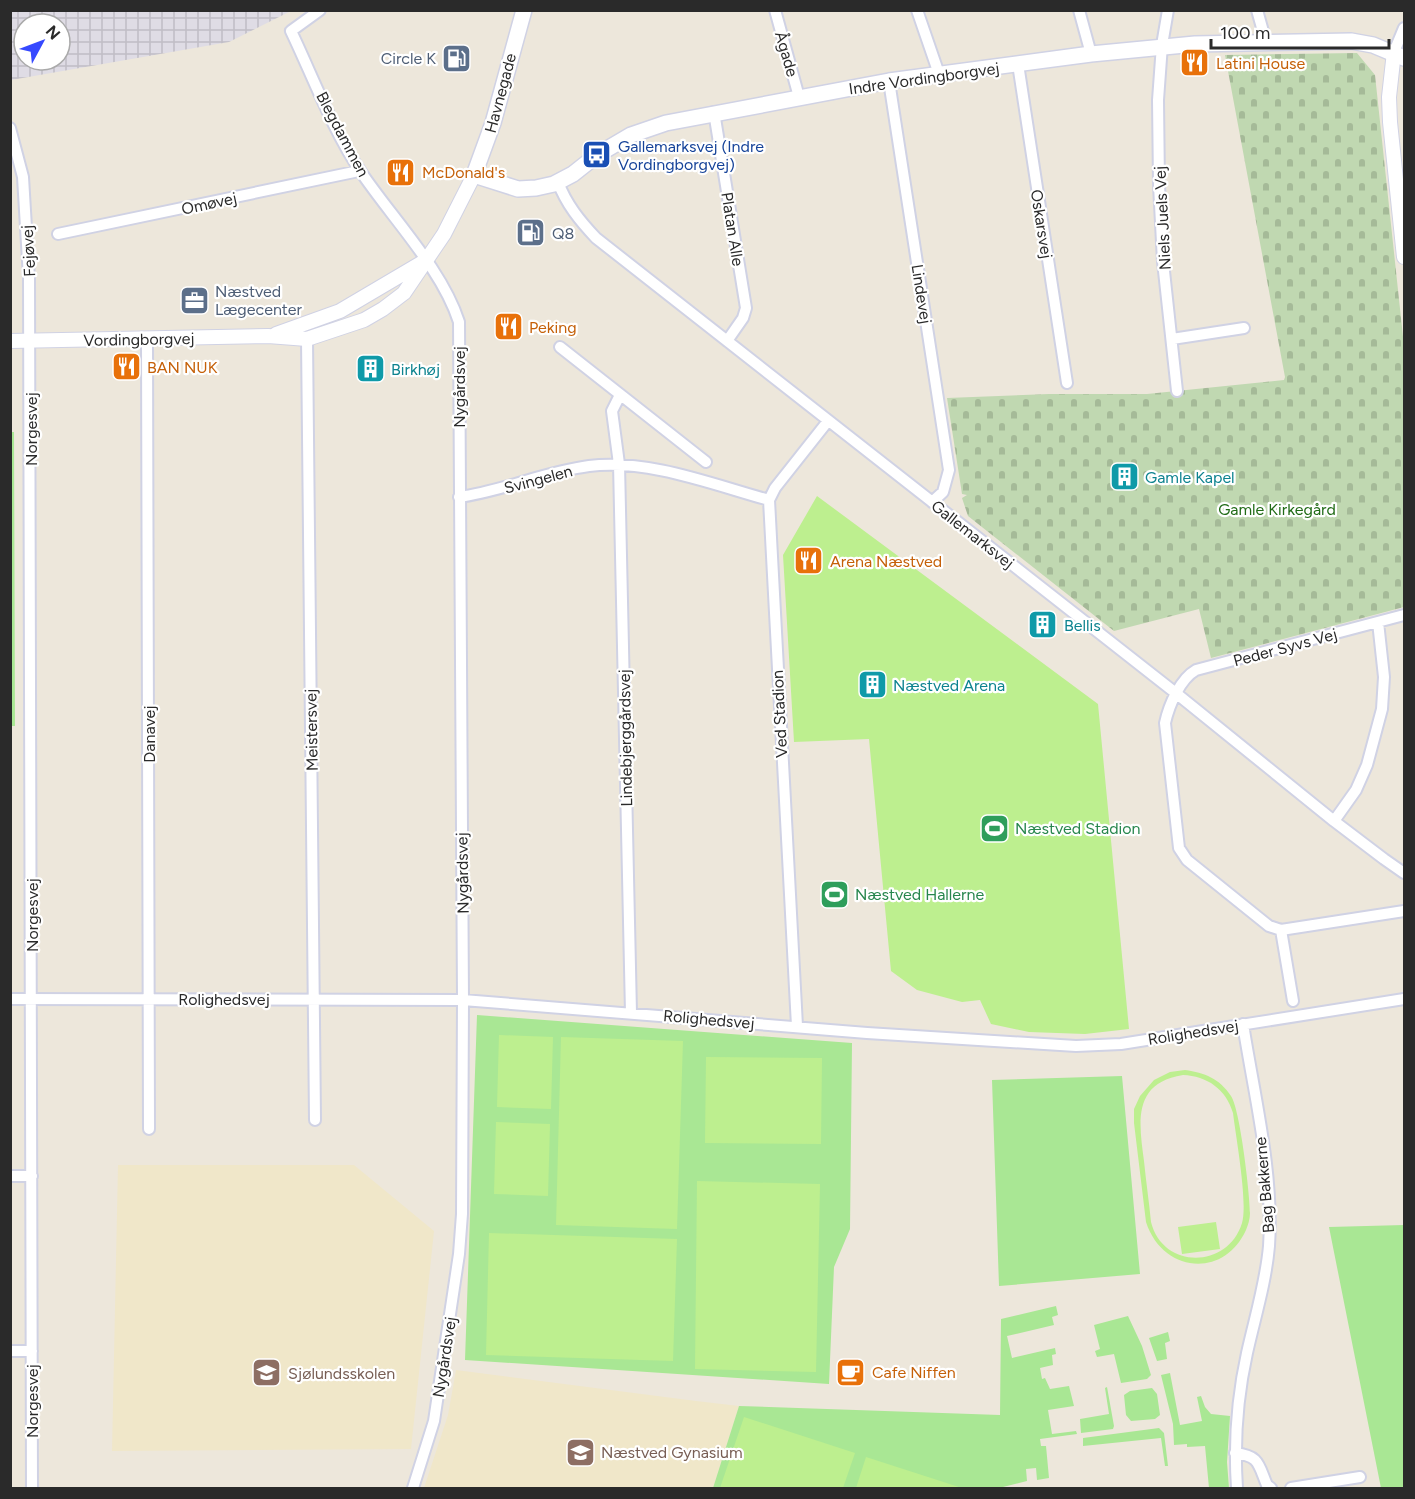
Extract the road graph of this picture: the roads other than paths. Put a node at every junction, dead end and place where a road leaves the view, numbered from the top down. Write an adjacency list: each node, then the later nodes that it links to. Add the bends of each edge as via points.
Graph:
1 (320, 10): 19 (street, Blegdammen, via 291,32)
2 (524, 10): 20 (main road, Havnegade, via 493,123)
3 (775, 10): 16 (street, Ågade)
4 (917, 10): 14 (street)
5 (1079, 10): 11 (street)
6 (1168, 10): 10 (street, Niels Juels Vej)
7 (1257, 10): 9 (street)
8 (1404, 28): 12 (street)
9 (1266, 42): 10 (main road, Indre Vordingborgvej); 12 (main road, Indre Vordingborgvej, via 1351,41)
10 (1162, 45): 11 (main road, Indre Vordingborgvej); 29 (street, Niels Juels Vej, via 1159,185)
11 (1091, 54): 13 (main road, Indre Vordingborgvej)
12 (1399, 55): 23 (street, via 1389,97)
13 (1018, 64): 14 (main road, Indre Vordingborgvej); 34 (street, Oskarsvej)
14 (939, 74): 15 (main road, Indre Vordingborgvej)
15 (889, 81): 16 (main road, Indre Vordingborgvej); 42 (street, Lindevej, via 949,470 943,492)
16 (800, 97): 17 (main road, Indre Vordingborgvej)
17 (714, 112): 21 (main road, Indre Vordingborgvej, via 632,135); 32 (street, Platan Alle, via 746,308)
18 (10, 128): 31 (street, Fejøvej, via 24,187)
19 (359, 170): 22 (street, Omøvej); 24 (street, Blegdammen)
20 (474, 175): 21 (main road, Indre Vordingborgvej, via 518,189); 24 (street, Vordingborgvej)
21 (558, 182): 32 (street, Gallemarksvej, via 564,197 596,238)
22 (58, 234)
23 (1404, 257)
24 (426, 261): 26 (street, Vordingborgvej, via 340,311); 28 (street, Vordingborgvej, via 404,293 383,309 364,320); 40 (street, Nygårdsvej, via 452,302 459,322)
25 (1244, 328): 29 (street)
26 (268, 336): 27 (street, Vordingborgvej); 28 (street, Vordingborgvej)
27 (147, 339): 31 (street, Vordingborgvej); 52 (street, Danavej)
28 (307, 339): 54 (street, Meistersvej)
29 (1172, 339): 35 (street, Niels Juels Vej)
30 (10, 341): 31 (street, Vordingborgvej)
31 (30, 341): 51 (street, Norgesvej)
32 (727, 341): 37 (street, Gallemarksvej)
33 (560, 347): 36 (street)
34 (1067, 383)
35 (1177, 391)
36 (620, 395): 38 (street); 39 (street, via 612,411)
37 (828, 422): 41 (street); 42 (street, Gallemarksvej)
38 (706, 462)
39 (619, 464): 40 (street, Svingelen, via 570,469); 41 (street, Svingelen, via 657,470); 57 (street, Lindebjerggårdsvej)
40 (459, 497): 55 (street, Nygårdsvej)
41 (769, 501): 59 (street, Ved Stadion)
42 (932, 502): 45 (street, Gallemarksvej)
43 (1404, 615): 44 (street, Peder Syvs Vej)
44 (1378, 622): 45 (street, Peder Syvs Vej, via 1196,670 1188,675); 46 (street, via 1384,678 1382,709 1367,765)
45 (1177, 694): 46 (street, Gallemarksvej); 49 (street, Peder Syvs Vej, via 1165,723 1179,848 1187,860 1269,926)
46 (1334, 821): 47 (street, Gallemarksvej)
47 (1404, 873)
48 (1404, 911): 49 (street)
49 (1281, 930): 56 (street)
50 (10, 999): 51 (street, Rolighedsvej)
51 (32, 999): 52 (street, Rolighedsvej); 63 (street, Norgesvej)
52 (149, 999): 54 (street, Rolighedsvej); 61 (street, Danavej)
53 (1404, 999): 58 (street, Rolighedsvej)
54 (314, 1000): 55 (street, Rolighedsvej); 60 (street, Meistersvej)
55 (463, 1000): 57 (street, Rolighedsvej); 69 (street, Nygårdsvej, via 459,1254 434,1421)
56 (1293, 1001)
57 (631, 1012): 59 (street, Rolighedsvej)
58 (1243, 1024): 59 (street, Rolighedsvej, via 1121,1044 1076,1046); 66 (street, Bag Bakkerne, via 1266,1168 1269,1243 1239,1399)
59 (797, 1026)
60 (315, 1120)
61 (149, 1129)
62 (10, 1176): 63 (street)
63 (32, 1176): 65 (street, Norgesvej)
64 (10, 1351): 65 (street)
65 (32, 1351): 68 (street, Norgesvej)
66 (1235, 1453): 70 (street, Bag Bakkerne); 71 (street, via 1255,1458)
67 (1360, 1478): 72 (street)
68 (32, 1488)
69 (413, 1488)
70 (1237, 1488)
71 (1271, 1488)
72 (1296, 1488)

